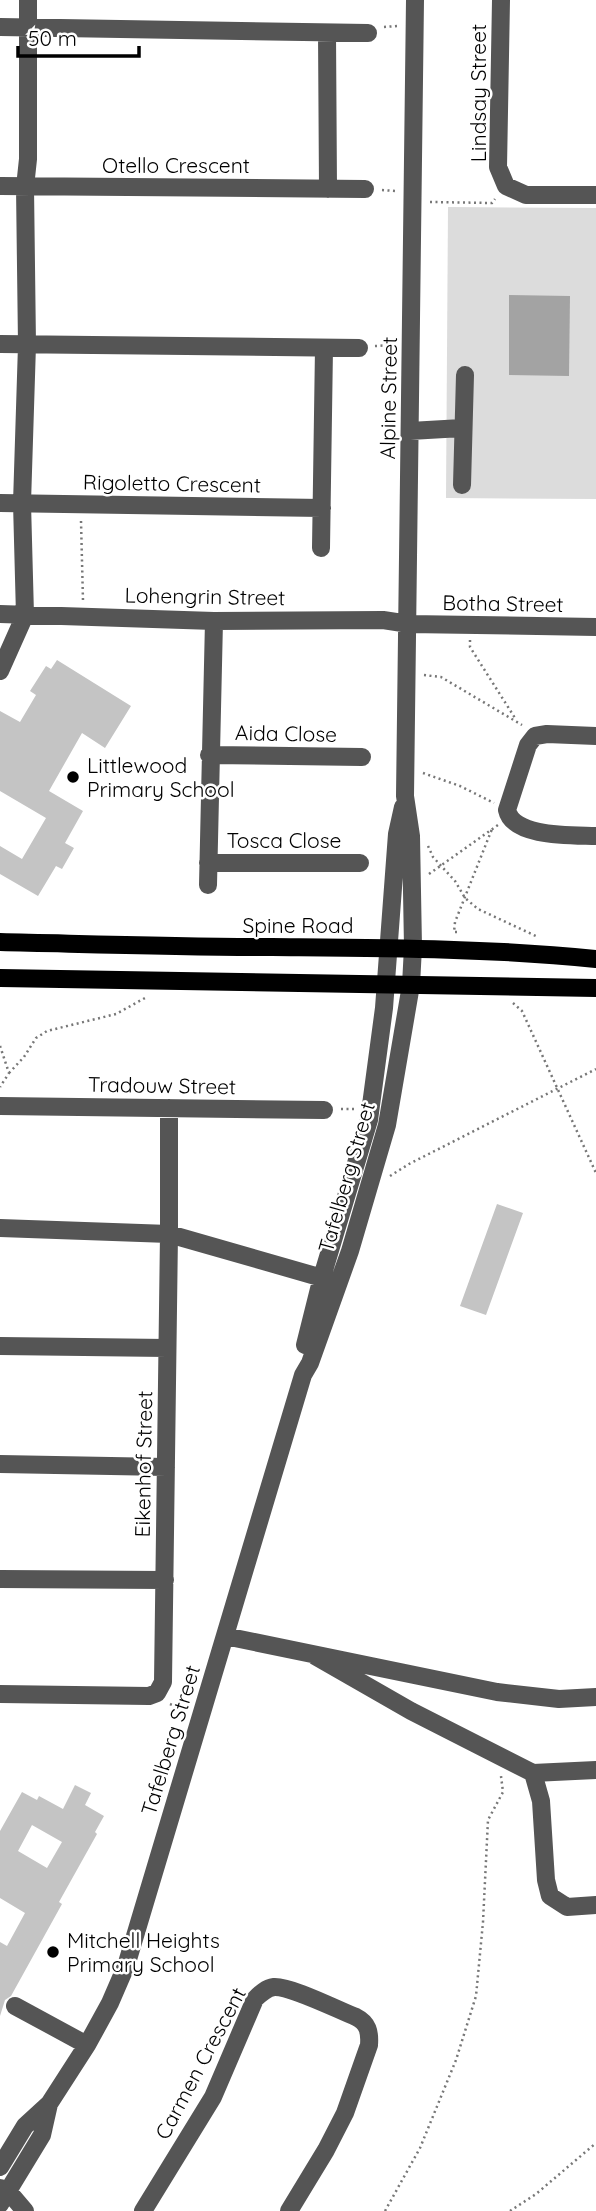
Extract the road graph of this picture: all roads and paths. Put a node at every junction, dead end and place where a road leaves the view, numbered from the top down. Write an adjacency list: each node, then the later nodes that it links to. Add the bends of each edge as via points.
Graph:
1 (28, 0): 5 (street)
2 (415, 0): 22 (street, Alpine Street)
3 (501, 0): 9 (street, Lindsay Street, via 498,167)
4 (0, 27): 5 (street)
5 (27, 28): 6 (street); 10 (street)
6 (327, 33): 7 (street); 11 (street)
7 (368, 33)
8 (0, 186): 10 (street, Otello Crescent)
9 (506, 186): 13 (street, via 526,195); 14 (path, via 492,203)
10 (25, 187): 11 (street, Otello Crescent); 16 (street)
11 (328, 189): 12 (street, Otello Crescent)
12 (365, 189)
13 (596, 195)
14 (430, 202)
15 (0, 344): 16 (street)
16 (27, 345): 19 (street); 25 (street)
17 (392, 345): 18 (path)
18 (362, 347): 19 (street)
19 (324, 348): 26 (street)
20 (465, 375): 21 (street)
21 (462, 428): 22 (street); 23 (street)
22 (410, 431): 33 (street, Alpine Street)
23 (462, 485)
24 (0, 503): 25 (street, Rigoletto Crescent)
25 (22, 503): 26 (street, Rigoletto Crescent); 31 (street)
26 (322, 508): 28 (street)
27 (81, 512): 29 (path)
28 (321, 548)
29 (83, 608)
30 (0, 614): 31 (street, Lohengrin Street)
31 (25, 615): 32 (street, Lohengrin Street); 36 (street)
32 (214, 621): 33 (street, Lohengrin Street, via 383,620); 41 (street)
33 (409, 624): 34 (street, Botha Street); 44 (street, Alpine Street)
34 (596, 627)
35 (470, 639): 38 (path)
36 (0, 671)
37 (424, 675): 38 (path, via 441,677)
38 (517, 721): 39 (path)
39 (535, 736): 40 (street); 45 (street, via 528,745)
40 (596, 736)
41 (209, 755): 42 (street, Aida Close); 49 (street)
42 (362, 757)
43 (423, 773): 45 (path, via 460,786)
44 (405, 796): 58 (street, Alpine Street, via 411,836); 59 (street, Alpine Street)
45 (508, 814): 46 (path); 47 (street, via 519,826 551,835)
46 (492, 829): 51 (path); 54 (path)
47 (596, 836)
48 (428, 845): 51 (path)
49 (208, 863): 50 (street, Tosca Close); 53 (street)
50 (360, 863)
51 (440, 866): 52 (path); 54 (path)
52 (422, 877)
53 (208, 885)
54 (465, 898): 55 (path); 56 (path, via 485,913)
55 (454, 932)
56 (538, 937)
57 (0, 942): 59 (main road, Spine Road)
58 (413, 947): 59 (main road, Spine Road); 60 (main road, Spine Road); 63 (street, Tafelberg Street)
59 (387, 948): 62 (street, Tafelberg Street)
60 (596, 959)
61 (0, 978): 62 (main road)
62 (385, 984): 63 (main road); 80 (street, Tafelberg Street, via 369,1120)
63 (411, 985): 64 (main road); 80 (street, Tafelberg Street, via 387,1125 350,1251)
64 (596, 988)
65 (149, 994): 69 (path, via 116,1014 47,1031)
66 (502, 1000): 71 (path, via 522,1011)
67 (0, 1046): 69 (path)
68 (596, 1069): 71 (path)
69 (9, 1073): 70 (path)
70 (0, 1087)
71 (556, 1087): 76 (path); 77 (path)
72 (0, 1106): 73 (street, Tradouw Street)
73 (169, 1108): 74 (street, Tradouw Street); 79 (street, Eikenhof Street)
74 (331, 1109): 75 (path)
75 (360, 1109)
76 (596, 1172)
77 (381, 1182)
78 (0, 1228): 79 (street)
79 (169, 1234): 80 (street); 82 (street, Eikenhof Street)
80 (330, 1280): 87 (street, Tafelberg Street, via 301,1360 303,1375)
81 (0, 1346): 82 (street)
82 (167, 1348): 84 (street, Eikenhof Street)
83 (0, 1464): 84 (street)
84 (166, 1466): 86 (street, Eikenhof Street)
85 (0, 1578): 86 (street)
86 (165, 1580): 89 (street, Eikenhof Street, via 163,1682 157,1693)
87 (225, 1636): 88 (street); 96 (street, Tafelberg Street, via 126,1966)
88 (314, 1656): 90 (street, via 497,1692 559,1699); 91 (street)
89 (0, 1694)
90 (596, 1697)
91 (498, 1755): 93 (street); 104 (path, via 503,1792 488,1820 476,1996 420,2148)
92 (596, 1770): 93 (street)
93 (533, 1773): 94 (street, via 541,1801 550,1896 567,1907)
94 (596, 1905)
95 (15, 2006): 96 (street)
96 (86, 2045): 97 (street, Tafelberg Street)
97 (49, 2105): 99 (street, Tafelberg Street, via 25,2126); 100 (street, Tafelberg Street, via 42,2135)
98 (596, 2143): 105 (path)
99 (0, 2167)
100 (2, 2198): 101 (street)
101 (24, 2210)
102 (143, 2211): 103 (street, Carmen Crescent, via 213,2097 255,1999 274,1987 356,2017 369,2034 345,2113)
103 (289, 2211)
104 (385, 2211)
105 (510, 2211)

